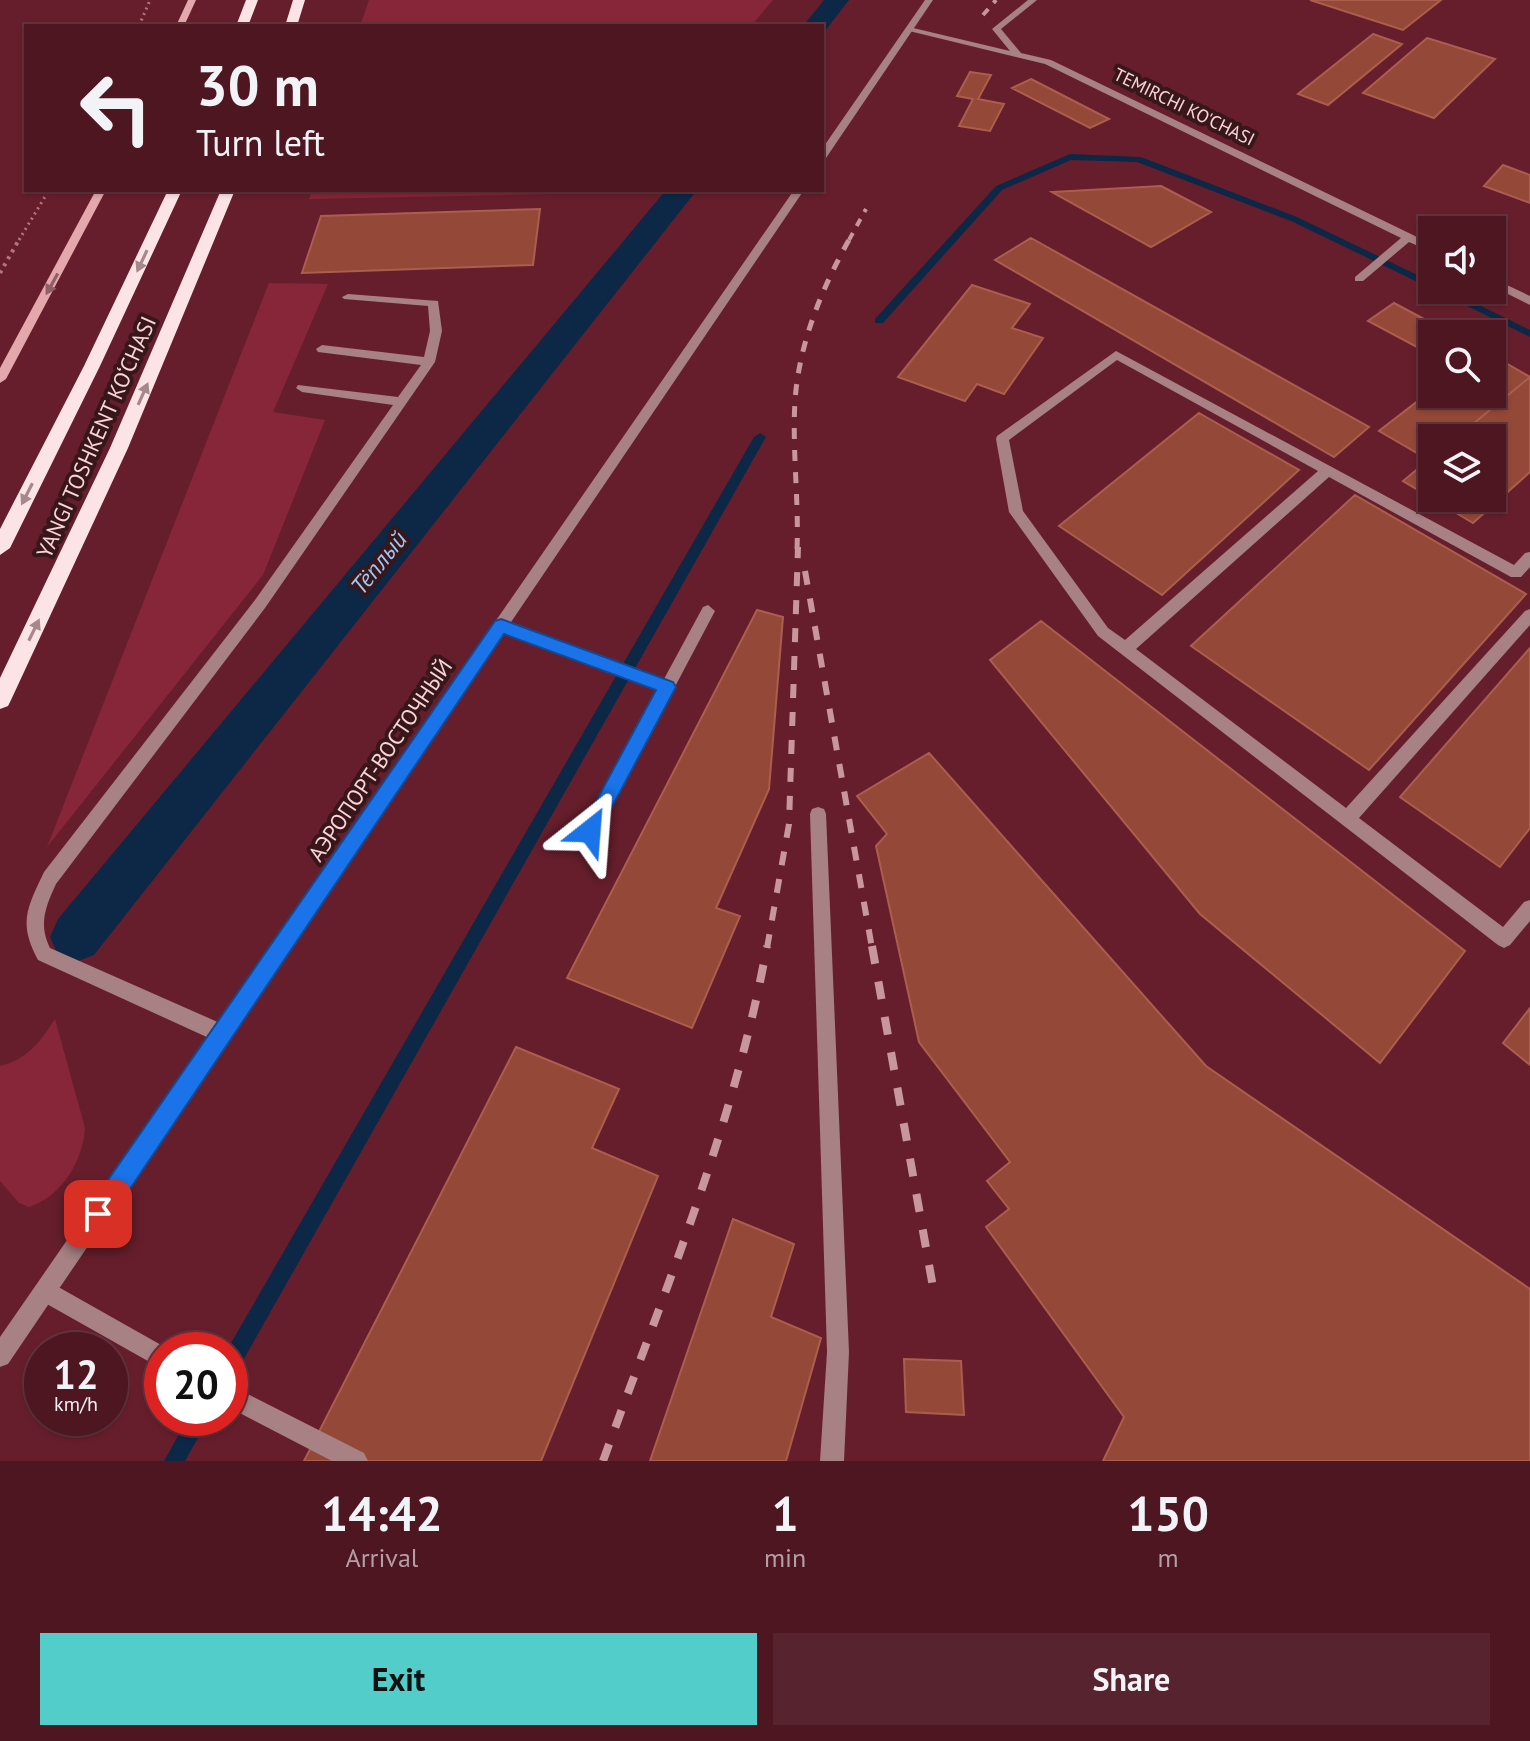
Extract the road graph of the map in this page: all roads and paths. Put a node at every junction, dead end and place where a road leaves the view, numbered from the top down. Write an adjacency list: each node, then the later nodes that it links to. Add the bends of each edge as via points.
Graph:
1 (150, 0): 7 (path)
2 (192, 0): 8 (main road)
3 (252, 0): 9 (highway)
4 (299, 0): 10 (highway)
5 (929, 0): 11 (street)
6 (1033, 0): 12 (street, via 996,29)
7 (140, 24)
8 (181, 24)
9 (243, 24)
10 (292, 24)
11 (909, 30): 12 (street, TEMIRCHI KO'CHASI); 13 (street)
12 (1017, 53): 19 (street, TEMIRCHI KO'CHASI, via 1075,74)
13 (824, 153)
14 (48, 192): 21 (path)
15 (100, 192): 28 (main road, one-way to 28)
16 (174, 192): 32 (highway, YANGI TOSHKENT KO‘CHASI, one-way to 32)
17 (227, 192): 40 (highway, YANGI TOSHKENT KO‘CHASI, one-way to 17, via 140,403)
18 (798, 192): 37 (street, АЭРОПОРТ-ВОСТОЧНЫЙ)
19 (1409, 237): 20 (street, TEMIRCHI KO'CHASI); 22 (street)
20 (1418, 242)
21 (0, 273)
22 (1359, 279)
23 (1506, 288): 25 (street)
24 (348, 297): 27 (street, via 434,303 436,331)
25 (1530, 301)
26 (322, 349): 27 (street)
27 (429, 362): 30 (street)
28 (0, 379)
29 (302, 388): 30 (street)
30 (403, 402): 45 (street, via 260,604 50,878 32,918 44,954)
31 (1327, 471): 34 (street); 38 (street); 38 (street, via 1116,355 1002,439 1016,512 1103,632)
32 (0, 548)
33 (1530, 557): 34 (street)
34 (1523, 577)
35 (708, 611): 39 (street)
36 (1530, 615): 42 (street)
37 (501, 625): 39 (street); 45 (street, АЭРОПОРТ-ВОСТОЧНЫЙ)
38 (1125, 649): 42 (street)
39 (667, 687): 43 (street)
40 (0, 700)
41 (818, 814): 51 (street, via 838,1352)
42 (1347, 819): 44 (street, via 1504,939)
43 (590, 831)
44 (1530, 908)
45 (222, 1034): 46 (street, АЭРОПОРТ-ВОСТОЧНЫЙ)
46 (46, 1291): 47 (street); 48 (street, АЭРОПОРТ-ВОСТОЧНЫЙ)
47 (144, 1348)
48 (0, 1356)
49 (248, 1405): 50 (street)
50 (356, 1461)
51 (832, 1461)

